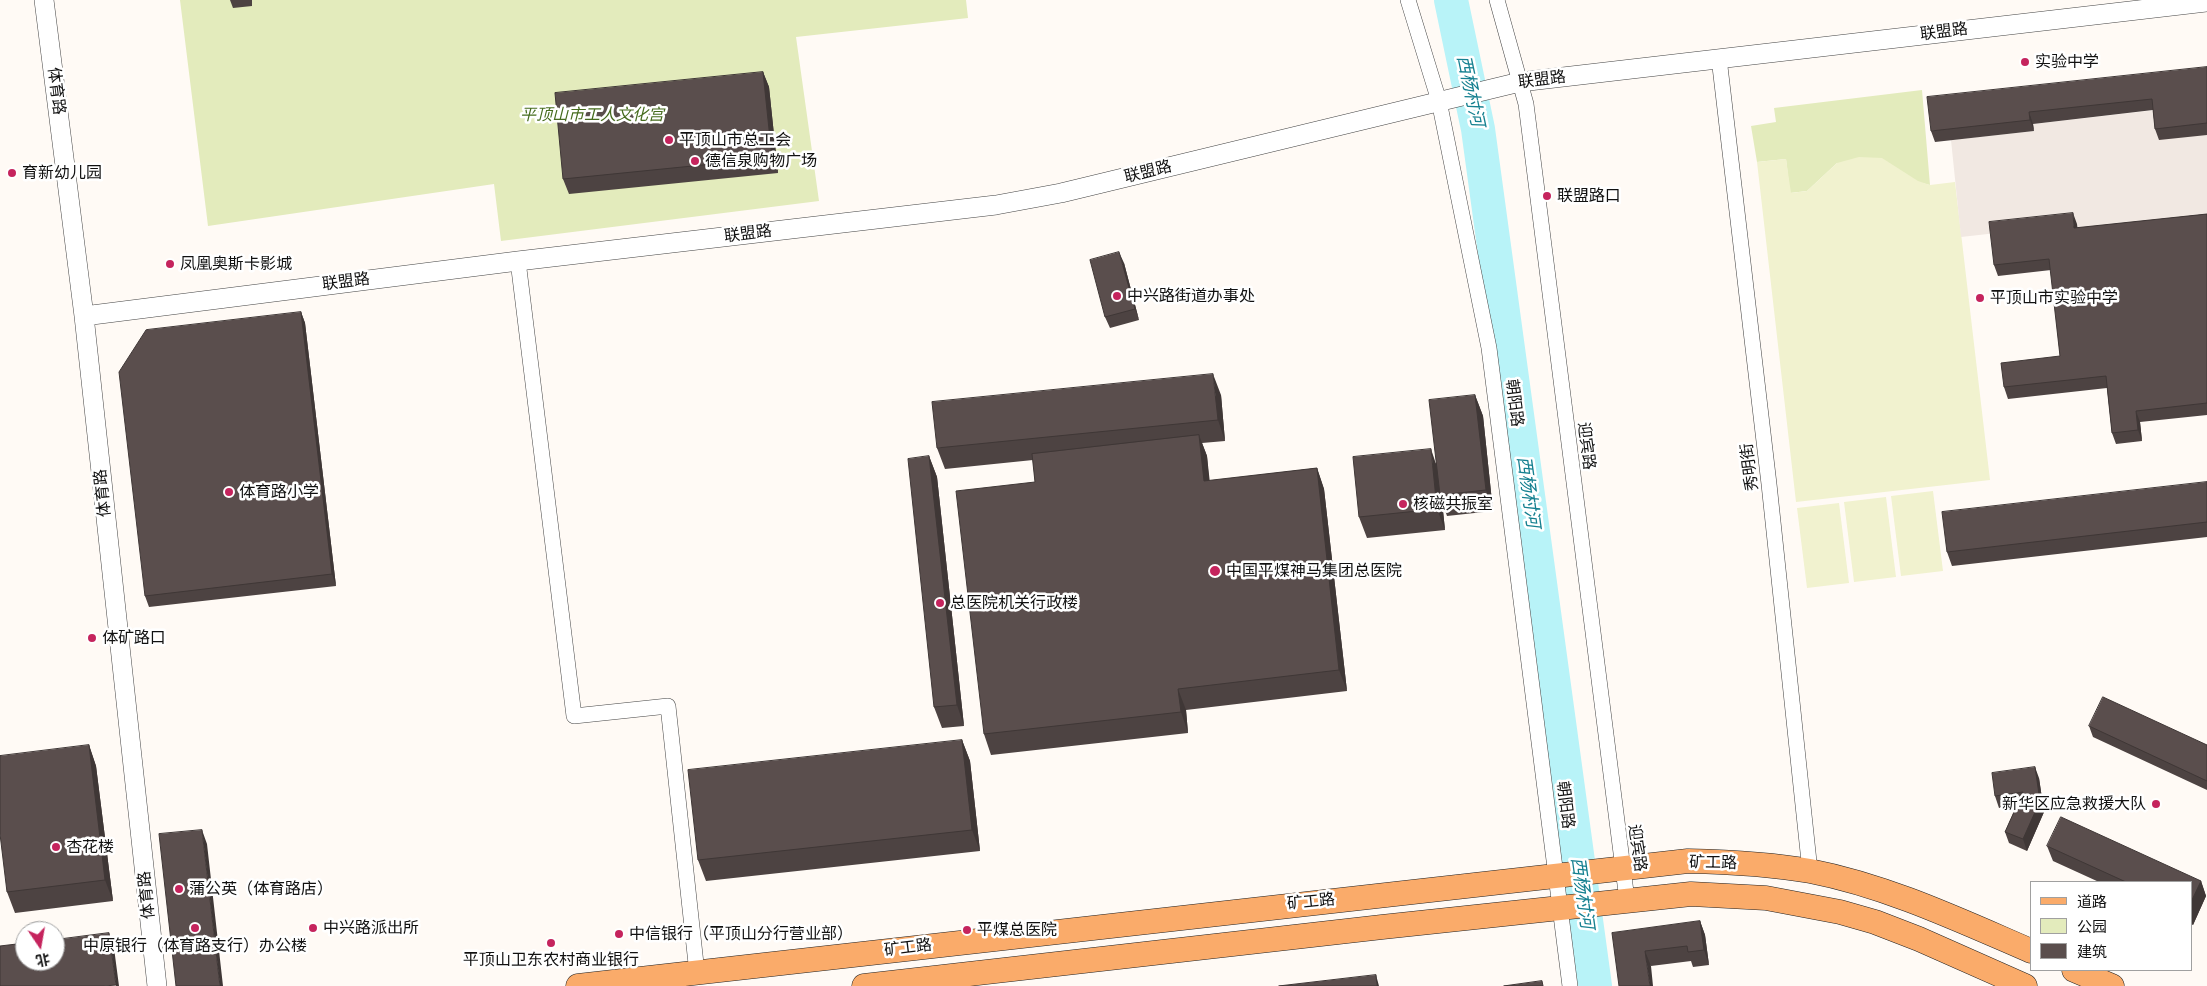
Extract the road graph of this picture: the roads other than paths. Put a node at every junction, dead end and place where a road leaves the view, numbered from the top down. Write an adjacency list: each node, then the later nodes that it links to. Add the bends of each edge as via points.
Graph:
1 (44, 0): 9 (street, 体育路)
2 (1408, 0): 7 (street, 朝阳路)
3 (1497, 0): 6 (street, 迎宾路)
4 (2207, 2): 5 (street, 联盟路)
5 (1719, 58): 6 (street, 联盟路); 11 (street, 秀明街)
6 (1512, 84): 7 (street, 联盟路); 10 (street, 迎宾路, via 1526,104)
7 (1444, 100): 8 (street, 联盟路, via 1062,194 986,206); 12 (street, 朝阳路, via 1489,348)
8 (518, 260): 9 (street, 联盟路); 17 (street, via 574,716 668,706)
9 (84, 316): 18 (street, 体育路)
10 (1611, 869): 11 (main road, 矿工路, via 1688,861); 12 (main road, 矿工路); 13 (street, 迎宾路)
11 (1810, 871): 15 (main road, 矿工路, via 1882,890)
12 (1557, 875): 14 (street, 朝阳路); 17 (main road, 矿工路)
13 (1615, 901): 14 (main road, 矿工路); 22 (main road, 矿工路, via 1691,894 1766,898 1830,910 1875,922)
14 (1560, 907): 20 (main road, 矿工路); 21 (street, 朝阳路)
15 (2030, 951)
16 (2076, 971): 23 (main road)
17 (697, 972): 19 (main road, 矿工路)
18 (157, 986)
19 (578, 986)
20 (864, 986)
21 (1570, 986)
22 (2024, 986)
23 (2112, 986)

